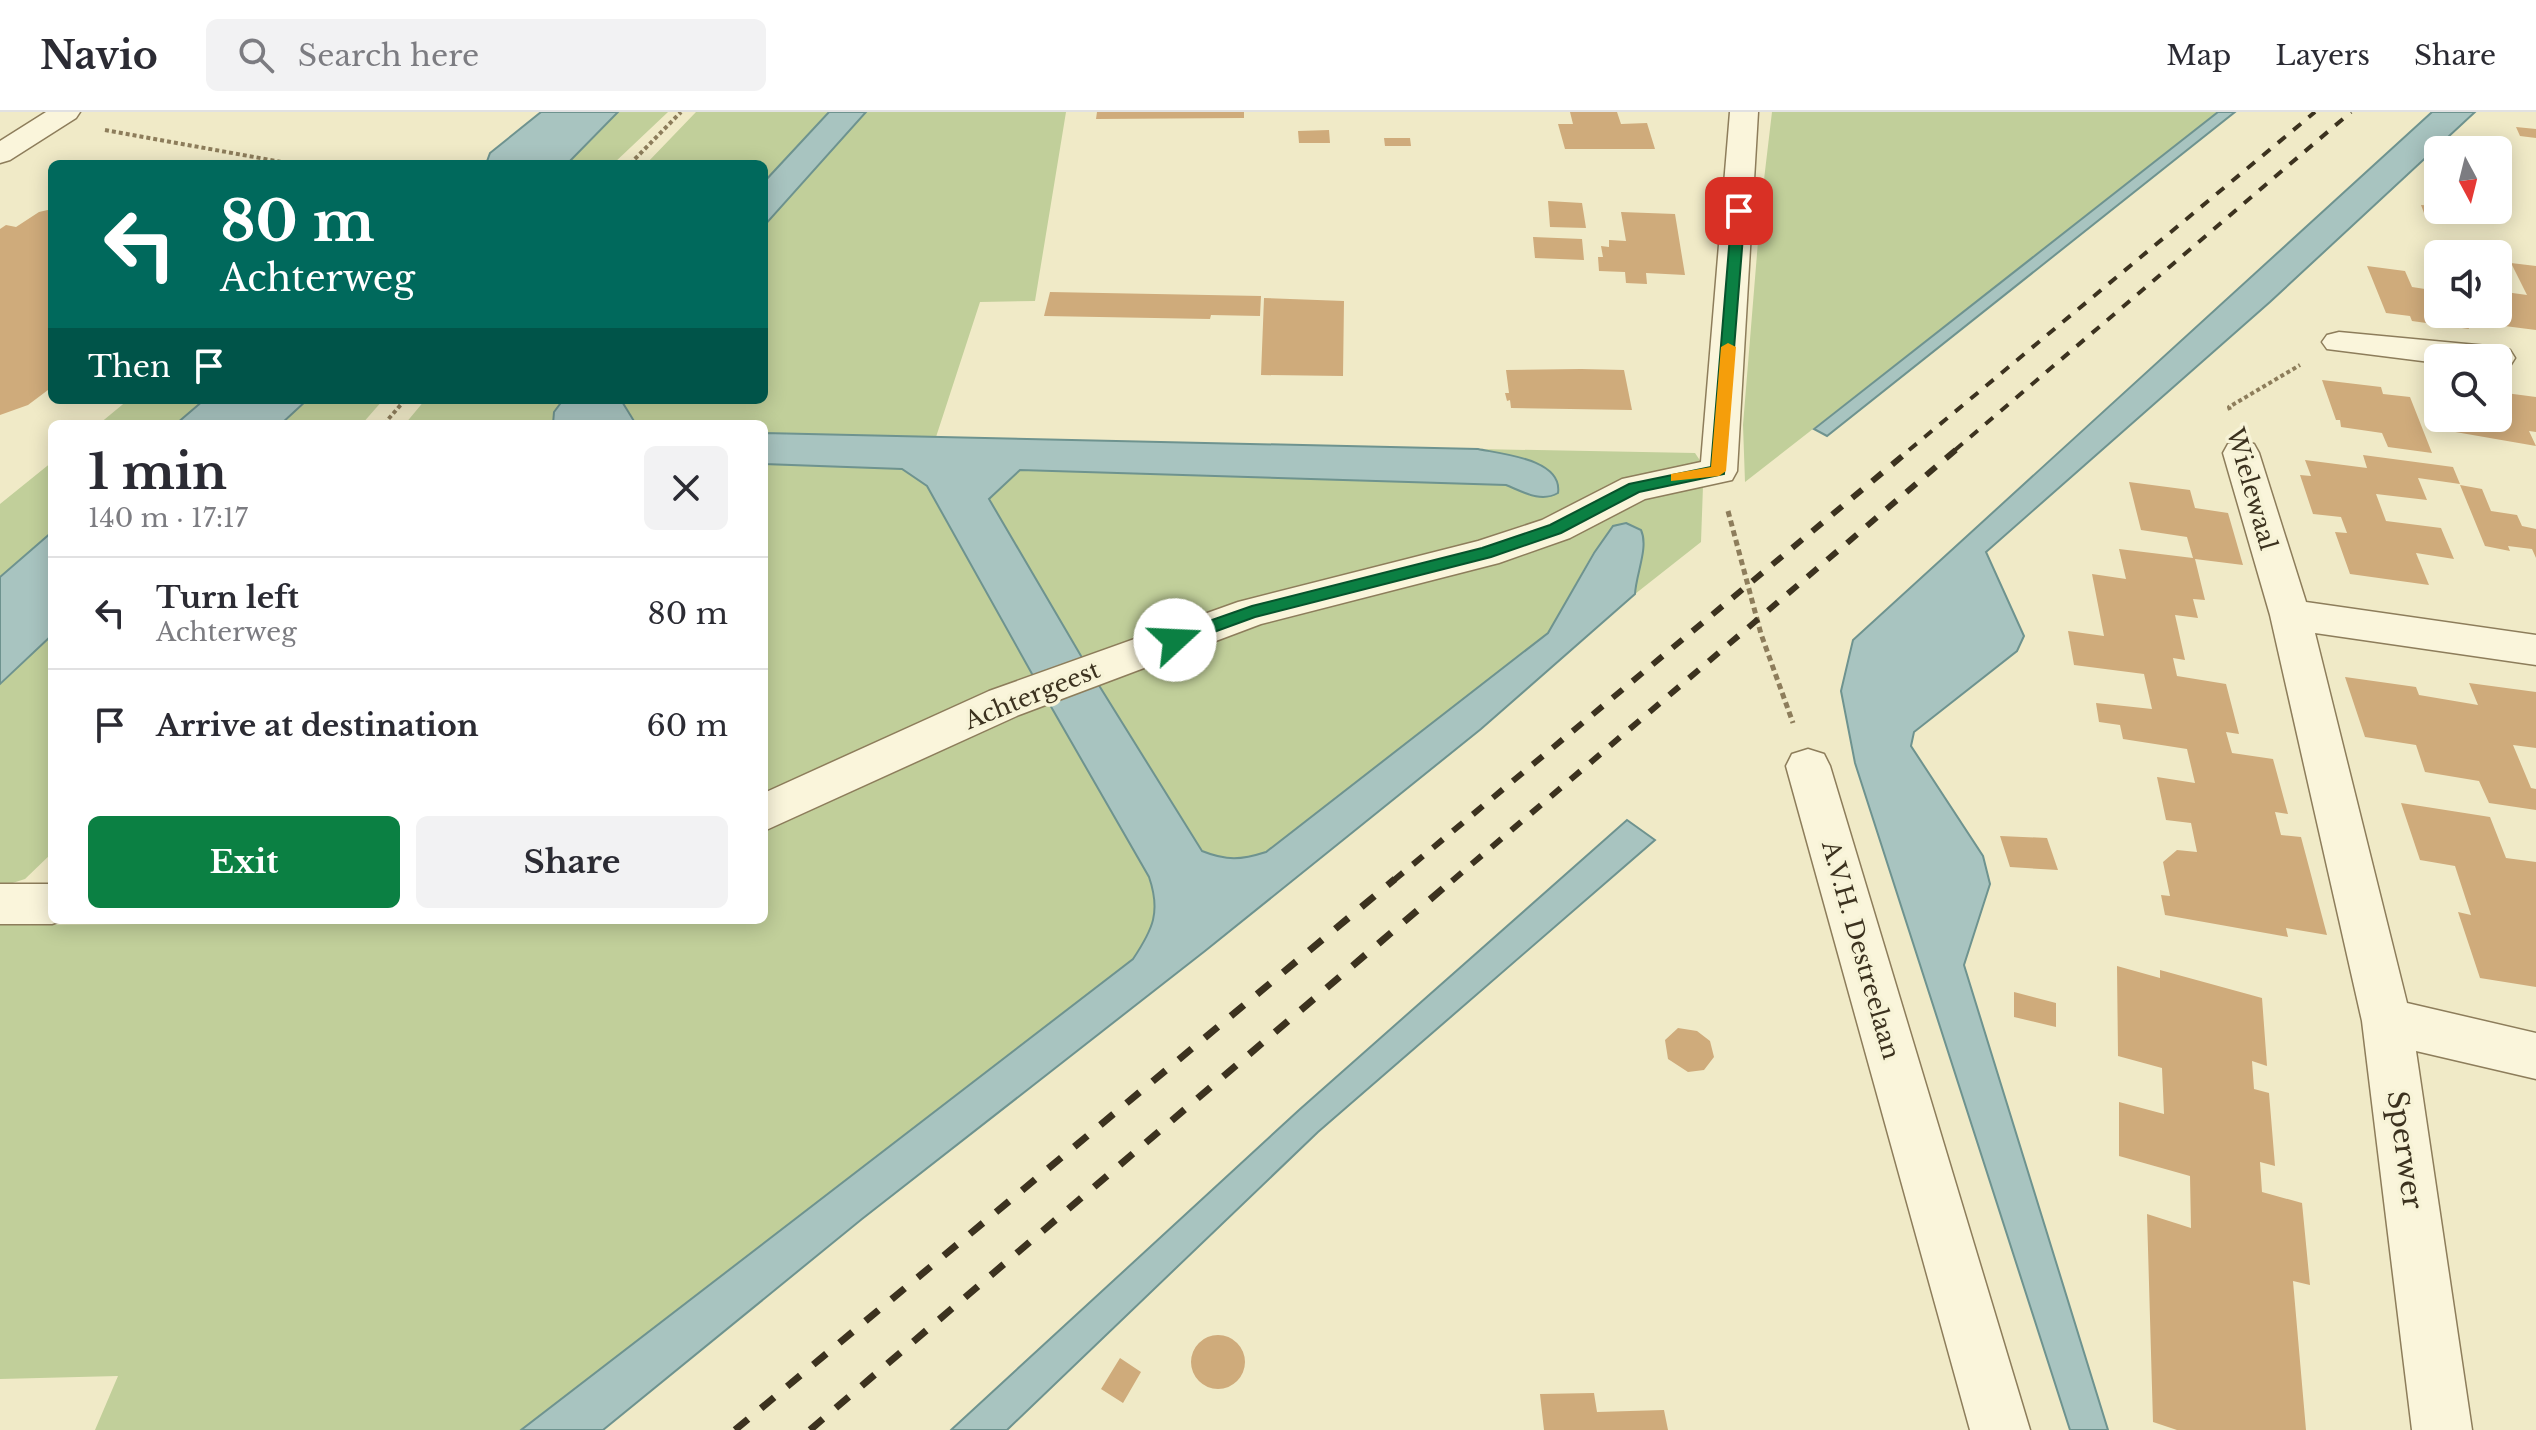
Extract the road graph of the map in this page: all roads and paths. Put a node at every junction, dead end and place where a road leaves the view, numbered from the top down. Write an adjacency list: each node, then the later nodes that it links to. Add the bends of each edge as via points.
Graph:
1 (681, 112): 6 (path)
2 (1744, 112): 12 (street)
3 (60, 116): 4 (street); 5 (path)
4 (0, 154)
5 (274, 160)
6 (634, 160)
7 (2339, 342): 8 (street); 11 (path, Wielewaal, via 2229,407)
8 (2424, 350)
9 (402, 404): 10 (path)
10 (388, 420)
11 (2241, 453): 13 (street, Wielewaal)
12 (1719, 471): 15 (path, via 1761,634); 16 (street, Achtergeest, via 1635,488 1556,529 1485,553 1252,612 1004,703)
13 (2290, 615): 14 (street); 19 (street, Wielewaal)
14 (2536, 650)
15 (1808, 766): 21 (street, A.V.H. Destreelaan)
16 (768, 811)
17 (0, 904): 18 (street)
18 (48, 904)
19 (2387, 1021): 20 (street); 22 (street, Sperwer)
20 (2536, 1056)
21 (2000, 1430)
22 (2442, 1430)

